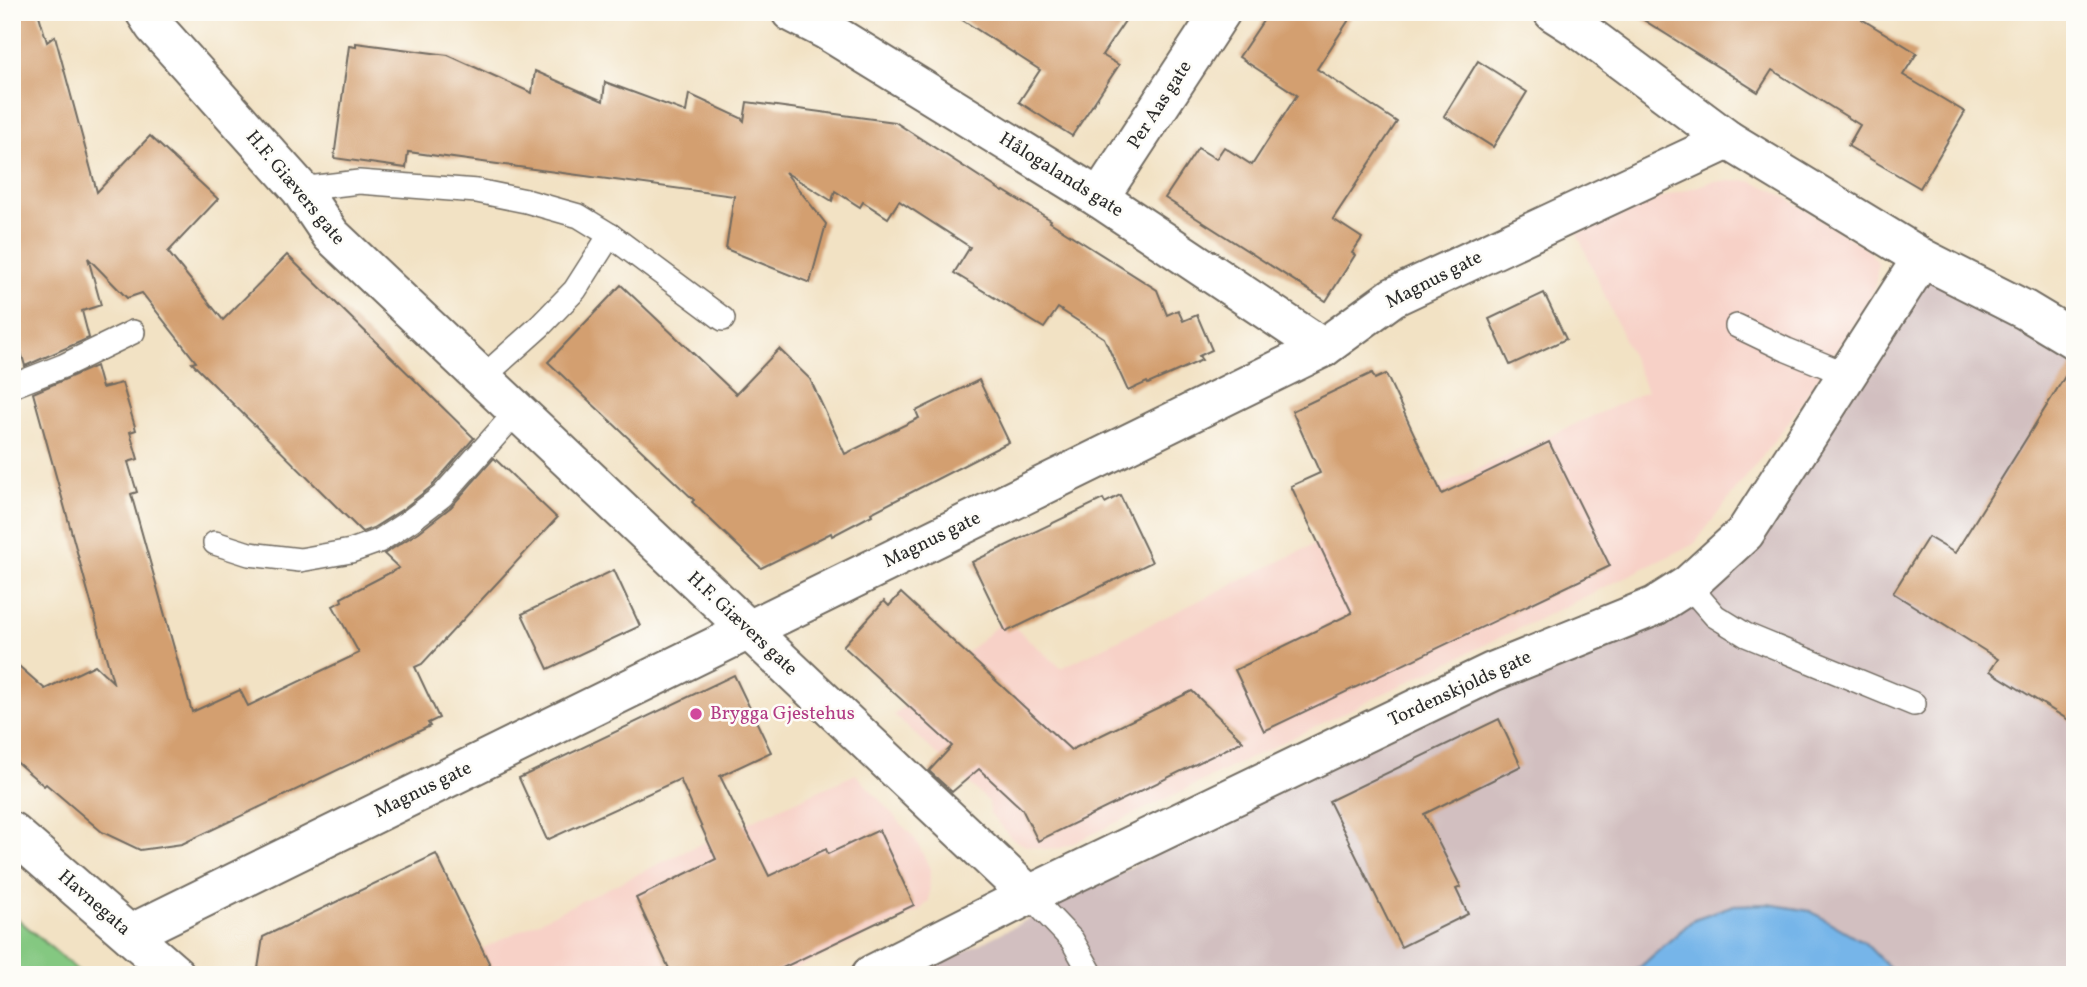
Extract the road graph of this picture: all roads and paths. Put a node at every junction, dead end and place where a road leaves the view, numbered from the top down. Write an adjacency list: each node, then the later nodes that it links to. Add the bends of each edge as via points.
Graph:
1 (145, 12): 6 (street, H.F. Giævers gate)
2 (791, 12): 7 (street, Hålogalands gate)
3 (1221, 12): 7 (street, Per Aas gate)
4 (1553, 12): 5 (street)
5 (1728, 140): 9 (street); 14 (street, Magnus gate, via 1393,297)
6 (300, 189): 8 (lane, via 359,182 477,191 579,216); 16 (street, H.F. Giævers gate, via 331,235)
7 (1099, 198): 14 (street, Hålogalands gate)
8 (610, 235): 10 (lane); 16 (lane, via 575,290)
9 (1922, 258): 13 (street); 15 (street, Tordenskjolds gate)
10 (723, 319)
11 (1737, 326): 15 (lane)
12 (133, 332): 17 (lane)
13 (2075, 340)
14 (1323, 348): 21 (street, Magnus gate)
15 (1848, 375): 20 (street, Tordenskjolds gate, via 1745,533)
16 (481, 378): 18 (street, H.F. Giævers gate)
17 (12, 386)
18 (517, 411): 19 (lane, via 442,496 379,541 300,560 249,554); 21 (street, H.F. Giævers gate)
19 (215, 543)
20 (1688, 585): 22 (lane, via 1715,616 1746,635); 24 (street, Tordenskjolds gate, via 1656,606 1492,672)
21 (748, 630): 24 (street, H.F. Giævers gate); 25 (street, Magnus gate)
22 (1914, 704)
23 (12, 832): 25 (street, Havnegata)
24 (1029, 895): 27 (street, Tordenskjolds gate); 28 (lane, via 1072,940)
25 (130, 934): 26 (street, Havnegata)
26 (176, 975)
27 (871, 975)
28 (1092, 975)

